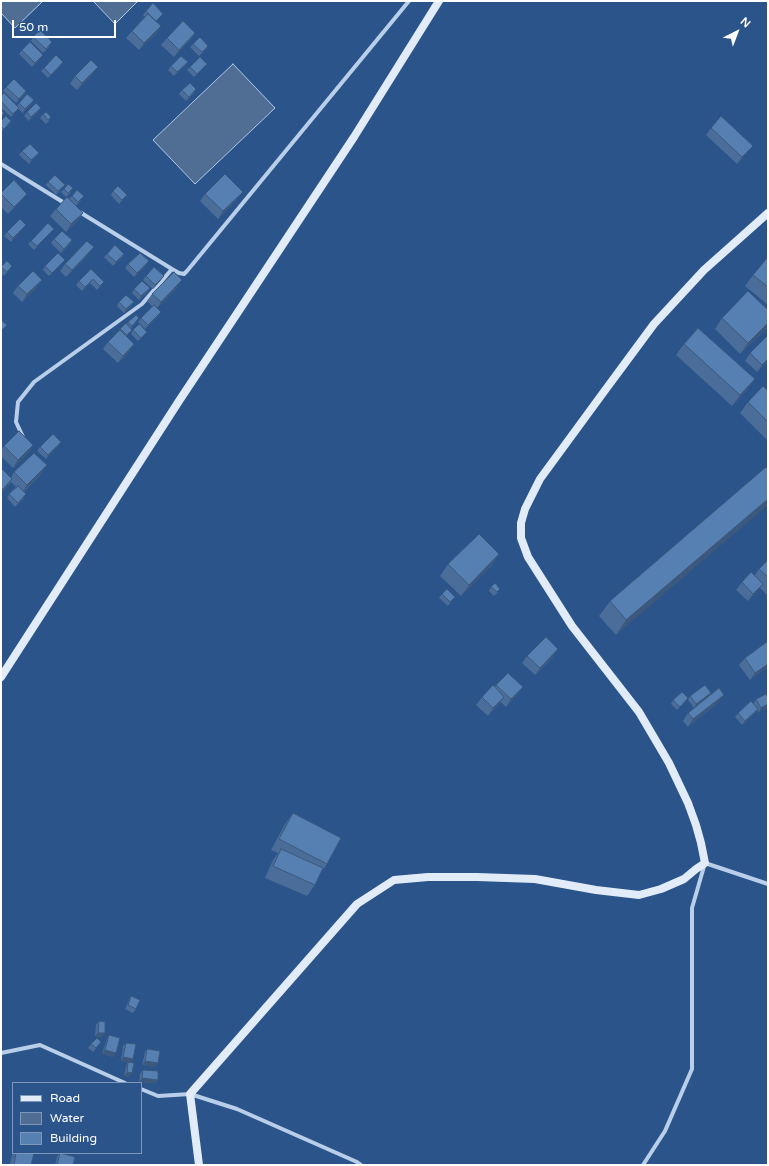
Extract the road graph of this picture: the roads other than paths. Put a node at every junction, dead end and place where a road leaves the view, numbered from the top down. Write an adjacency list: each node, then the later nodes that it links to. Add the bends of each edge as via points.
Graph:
1 (409, 1): 7 (street, via 187,271 184,274)
2 (439, 1): 9 (street, via 354,137 170,414)
3 (1, 164): 4 (street)
4 (69, 206)
5 (76, 210): 7 (street)
6 (768, 213): 10 (street, via 704,270 654,324 540,479 521,523 521,538 528,557 572,626 639,712 669,763 696,825)
7 (172, 268): 8 (street, via 142,304 34,382 18,402 16,422)
8 (25, 442)
9 (1, 677)
10 (705, 863): 11 (street); 15 (street, via 684,879 638,895 536,879 428,877 394,880 357,904); 18 (street, via 692,908 692,1069 665,1131)
11 (768, 884)
12 (1, 1053): 13 (street, via 40,1045)
13 (123, 1082)
14 (142, 1089): 15 (street, via 158,1096)
15 (190, 1094): 16 (street); 17 (street, via 237,1109)
16 (199, 1165)
17 (361, 1165)
18 (643, 1165)

